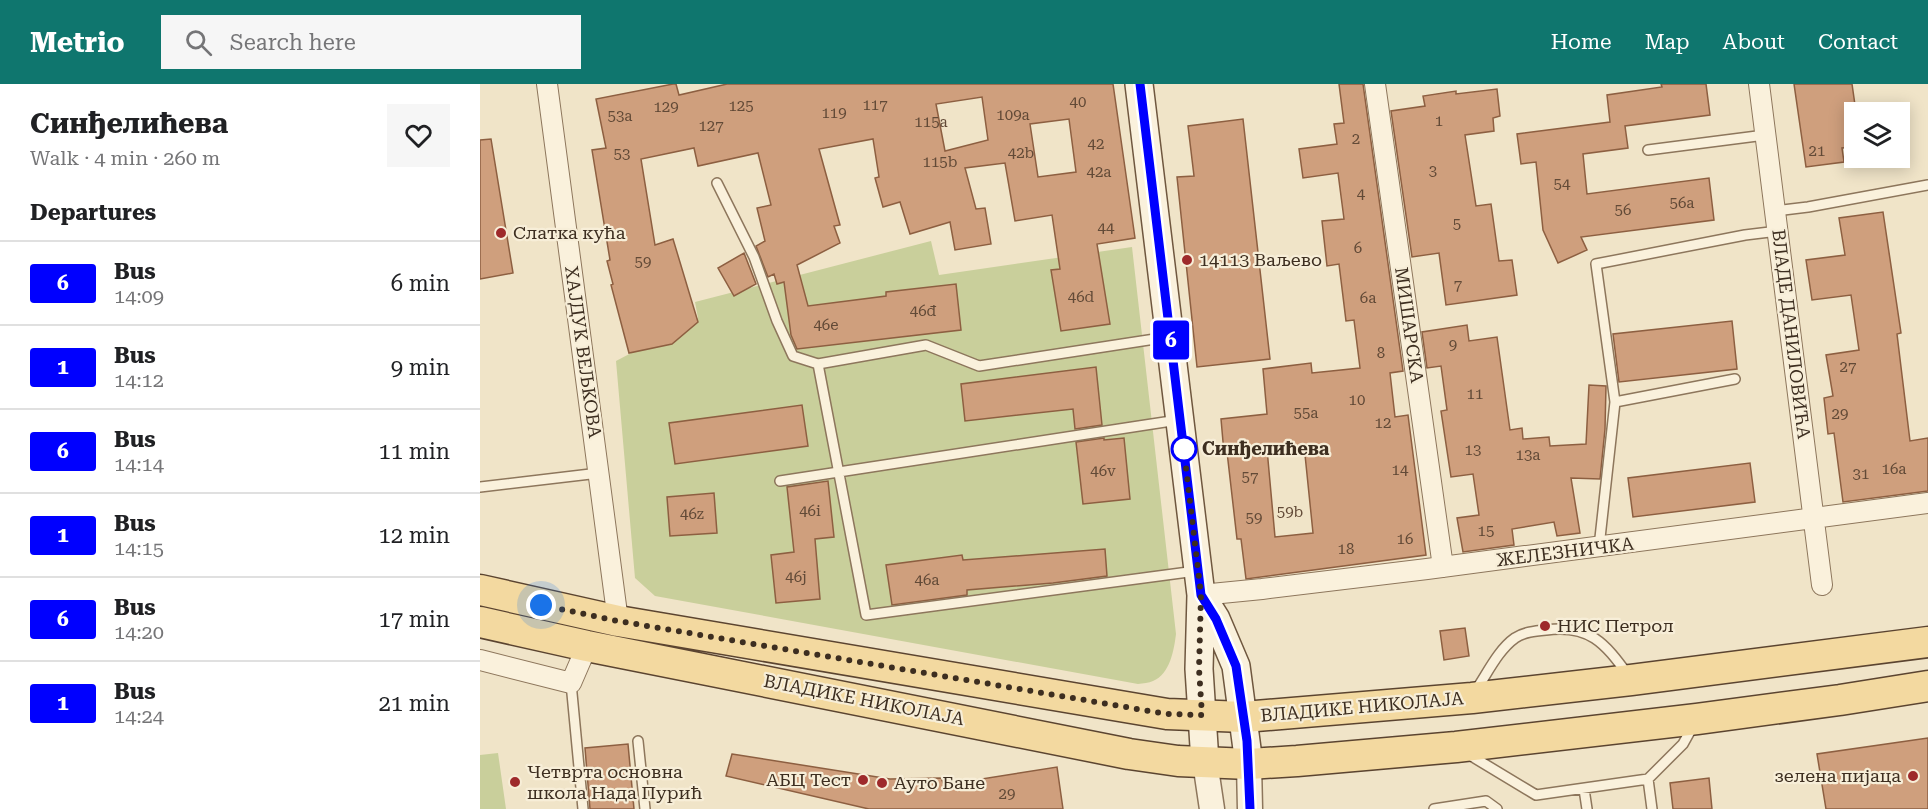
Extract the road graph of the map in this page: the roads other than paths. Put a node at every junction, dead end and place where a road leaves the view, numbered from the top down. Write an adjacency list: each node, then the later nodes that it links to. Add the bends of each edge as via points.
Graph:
1 (548, 84): 16 (street, ХАЈДУК ВЕЉКОВА)
2 (1140, 84): 10 (main road)
3 (1375, 84): 22 (street, МИШАРСКА)
4 (1759, 84): 5 (street, ВЛАДЕ ДАНИЛОВИЋА)
5 (1766, 135): 6 (lane); 9 (street, ВЛАДЕ ДАНИЛОВИЋА)
6 (1648, 150)
7 (717, 183): 11 (lane, via 754,257 793,356)
8 (1928, 185): 9 (lane, via 1808,207)
9 (1777, 221): 13 (lane, via 1745,235 1596,264); 20 (street, ВЛАДЕ ДАНИЛОВИЋА)
10 (1170, 337): 11 (lane, via 979,366 926,345); 14 (main road)
11 (818, 364): 15 (lane)
12 (1735, 379): 13 (lane)
13 (1615, 402): 21 (lane)
14 (1180, 420): 15 (lane); 23 (main road)
15 (837, 472): 17 (lane); 23 (lane, via 866,615)
16 (599, 473): 18 (lane); 27 (street, ХАЈДУК ВЕЉКОВА)
17 (780, 481)
18 (480, 488)
19 (1928, 503): 20 (street, ЖЕЛЕЗНИЧКА)
20 (1815, 519): 21 (street, ЖЕЛЕЗНИЧКА); 24 (street, ВЛАДЕ ДАНИЛОВИЋА)
21 (1599, 547): 22 (street, ЖЕЛЕЗНИЧКА)
22 (1443, 567): 23 (street, ЖЕЛЕЗНИЧКА, via 1262,590)
23 (1200, 583): 35 (main road); 36 (main road, via 1236,666)
24 (1822, 585)
25 (480, 590): 27 (main road, ВЛАДИКЕ НИКОЛАЈА)
26 (480, 621): 29 (main road, ВЛАДИКЕ НИКОЛАЈА)
27 (618, 621): 35 (main road, ВЛАДИКЕ НИКОЛАЈА, via 1167,714)
28 (1928, 642): 31 (main road, ВЛАДИКЕ НИКОЛАЈА)
29 (587, 646): 32 (street); 40 (main road, ВЛАДИКЕ НИКОЛАЈА, via 1129,754)
30 (480, 660): 32 (street)
31 (1631, 680): 34 (main road, ВЛАДИКЕ НИКОЛАЈА); 34 (lane, via 1600,641 1569,628 1549,629 1526,632 1514,639)
32 (571, 683): 44 (lane)
33 (1928, 686): 37 (main road, ВЛАДИКЕ НИКОЛАЈА)
34 (1472, 698): 36 (main road, ВЛАДИКЕ НИКОЛАЈА)
35 (1202, 715): 36 (main road, ВЛАДИКЕ НИКОЛАЈА); 40 (main road)
36 (1244, 717): 41 (main road)
37 (1697, 719): 39 (main road, ВЛАДИКЕ НИКОЛАЈА); 42 (lane, via 1683,744)
38 (638, 741): 45 (lane)
39 (1456, 747): 41 (main road, ВЛАДИКЕ НИКОЛАЈА); 43 (lane, via 1536,795)
40 (1205, 762): 41 (main road, ВЛАДИКЕ НИКОЛАЈА); 46 (street)
41 (1249, 764): 47 (street)
42 (1648, 779): 43 (lane); 51 (lane)
43 (1584, 789): 50 (lane)
44 (583, 809)
45 (645, 809)
46 (1212, 809)
47 (1250, 809)
48 (1434, 809): 49 (lane, via 1486,801)
49 (1497, 809)
50 (1587, 809)
51 (1652, 809)

